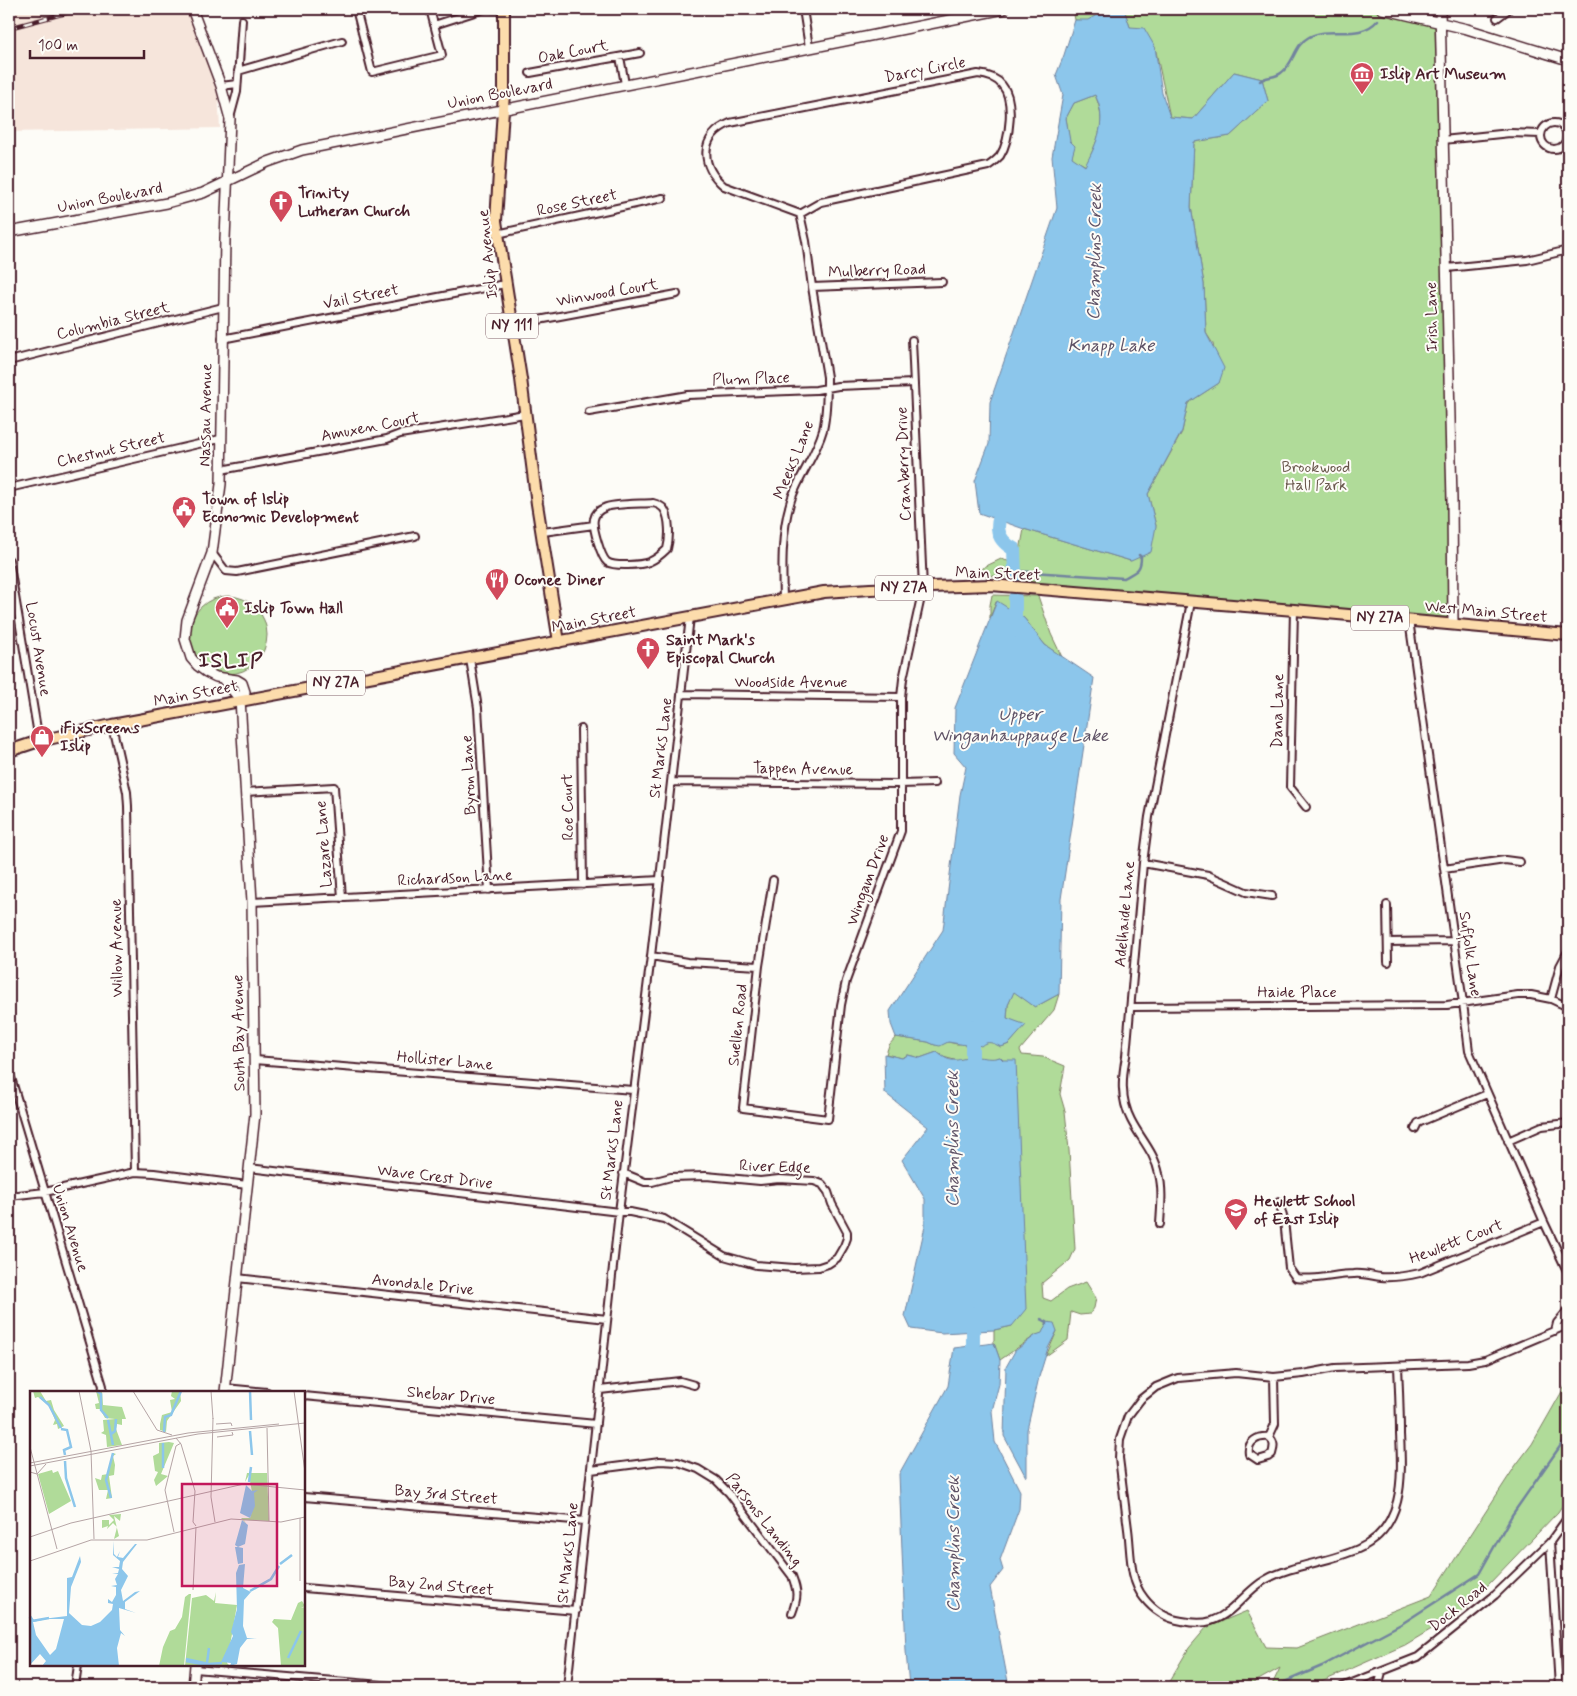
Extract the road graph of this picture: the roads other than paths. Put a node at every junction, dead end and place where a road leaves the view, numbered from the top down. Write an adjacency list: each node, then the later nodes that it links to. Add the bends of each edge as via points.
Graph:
1 (192, 9): 25 (street, Nassau Avenue)
2 (356, 9): 15 (street, via 372,72 442,55)
3 (430, 9): 15 (street)
4 (484, 9): 15 (street)
5 (493, 9): 6 (street)
6 (504, 9): 26 (main road, Islip Avenue / NY 111)
7 (803, 9): 17 (street)
8 (1004, 9): 17 (street, Union Boulevard)
9 (1382, 9): 14 (street)
10 (1440, 9): 14 (street, Irish Lane)
11 (1509, 9): 12 (street)
12 (1497, 18)
13 (242, 20): 21 (street, Nassau Avenue)
14 (1441, 22): 20 (street); 29 (street, Irish Lane)
15 (434, 25)
16 (342, 41): 21 (street)
17 (809, 48): 24 (street, Union Boulevard)
18 (640, 53): 19 (street, Oak Court)
19 (620, 57): 22 (street, Oak Court); 24 (street, Oak Court)
20 (1568, 60)
21 (238, 71): 23 (street, Nassau Avenue)
22 (530, 74)
23 (237, 84): 25 (street); 27 (street, Nassau Avenue)
24 (625, 84): 26 (street, Union Boulevard)
25 (221, 86): 27 (street, Nassau Avenue)
26 (504, 108): 30 (street, Union Boulevard, via 302,150); 34 (main road, Islip Avenue / NY 111)
27 (230, 120): 30 (street, Nassau Avenue)
28 (1541, 134): 28 (street, via 1545,146 1553,149 1562,147 1568,136 1558,123 1545,126); 29 (street, via 1510,133)
29 (1443, 140): 36 (street, Irish Lane)
30 (227, 181): 33 (street, Union Boulevard, via 168,203); 41 (street, Nassau Avenue)
31 (663, 198): 34 (street, Rose Street)
32 (800, 214): 32 (street, Darcy Circle, via 821,202 988,166 995,161 1004,145 1008,124 1009,101 1003,86 996,79 978,74 730,123 713,133 706,159 716,179 724,186); 39 (street, Meeks Lane)
33 (9, 232)
34 (497, 234): 38 (main road, Islip Avenue / NY 111)
35 (1568, 250): 36 (street, via 1527,260)
36 (1446, 268): 64 (street, Irish Lane)
37 (942, 282): 39 (street, Mulberry Road)
38 (505, 284): 42 (main road, Islip Avenue / NY 111); 43 (street, Vail Street)
39 (812, 286): 47 (street, Meeks Lane)
40 (677, 294): 42 (street, Winwood Court)
41 (223, 307): 43 (street, Nassau Avenue); 45 (street, Columbia Street)
42 (512, 325): 49 (main road, Islip Avenue / NY 111)
43 (222, 339): 50 (street, Nassau Avenue)
44 (912, 340): 46 (street, Cranberry Drive)
45 (9, 361)
46 (914, 383): 47 (street, Plum Place); 58 (street, Cranberry Drive)
47 (827, 388): 48 (street, Plum Place, via 688,395); 59 (street, Meeks Lane, via 823,430 793,496 786,520)
48 (589, 412)
49 (525, 414): 51 (street, Amuxen Court, via 400,434); 54 (main road, Islip Avenue / NY 111)
50 (220, 439): 51 (street, Nassau Avenue); 52 (street, Chestnut Street)
51 (221, 470): 56 (street, Nassau Avenue)
52 (9, 488)
53 (594, 525): 53 (street, via 594,518 604,507 653,503 664,509 669,543 663,553 649,562 614,565 604,558); 54 (street)
54 (543, 532): 66 (main road, Islip Avenue / NY 111)
55 (415, 536): 56 (street, via 237,572 226,571)
56 (212, 554): 70 (street, Nassau Avenue, via 187,620 185,639 191,658 198,666 223,679)
57 (9, 560): 73 (street, Locust Avenue)
58 (923, 588): 59 (main road, Main Street / NY 27A, via 824,592); 60 (main road, Main Street / NY 27A, via 991,585); 69 (street, Wingam Drive, via 902,679)
59 (783, 599): 62 (main road, Main Street / NY 27A)
60 (1191, 602): 61 (main road, West Main Street / NY 27A); 81 (street, Adelhaide Lane)
61 (1294, 610): 63 (main road, West Main Street / NY 27A); 79 (street, Dana Lane, via 1290,787)
62 (690, 617): 66 (main road, Main Street / NY 27A); 68 (street, St Marks Lane)
63 (1409, 620): 64 (main road, West Main Street / NY 27A); 82 (street, Suffolk Lane)
64 (1453, 624): 65 (main road, West Main Street / NY 27A)
65 (1568, 635)
66 (559, 642): 67 (main road, Main Street / NY 27A)
67 (470, 659): 70 (main road, Main Street / NY 27A); 86 (street, Byron Lane, via 478,708)
68 (682, 694): 69 (street, Woodside Avenue); 75 (street, St Marks Lane)
69 (901, 697): 77 (street, Wingam Drive)
70 (240, 700): 71 (main road, Main Street / NY 27A); 78 (street, South Bay Avenue)
71 (112, 725): 73 (main road, Main Street / NY 27A); 110 (street, Willow Avenue, via 128,806)
72 (581, 730): 85 (street, Roe Court)
73 (39, 742): 74 (main road, Main Street / NY 27A)
74 (9, 751)
75 (672, 782): 77 (street, Tappen Avenue); 83 (street, St Marks Lane)
76 (935, 783): 77 (street, Tappen Avenue)
77 (900, 784): 105 (street, Wingam Drive, via 901,831 846,981)
78 (245, 792): 88 (street, Lazare Lane, via 334,787); 89 (street, South Bay Avenue)
79 (1306, 807)
80 (1520, 862): 82 (street, via 1505,860)
81 (1143, 863): 87 (street, via 1208,875 1246,892); 99 (street, Adelhaide Lane)
82 (1444, 869): 91 (street, Suffolk Lane)
83 (660, 880): 85 (street, Richardson Lane); 94 (street, St Marks Lane)
84 (773, 880): 96 (street)
85 (583, 884): 86 (street, Richardson Lane)
86 (489, 890): 88 (street, Richardson Lane)
87 (1272, 896)
88 (342, 898): 89 (street, Richardson Lane)
89 (252, 902): 101 (street, South Bay Avenue)
90 (1386, 905): 92 (street)
91 (1454, 941): 92 (street); 98 (street, Suffolk Lane)
92 (1388, 942): 95 (street)
93 (1568, 952): 97 (street, via 1560,966)
94 (651, 956): 96 (street, Suellen Road, via 687,962); 103 (street, St Marks Lane)
95 (1388, 962)
96 (758, 966): 105 (street, Suellen Road, via 743,1108)
97 (1551, 999): 98 (street, Haide Place, via 1518,995); 100 (street, Haide Place)
98 (1463, 1003): 99 (street, Haide Place); 104 (street, Suffolk Lane, via 1468,1051)
99 (1131, 1007): 118 (street, Adelhaide Lane, via 1122,1090 1130,1119 1153,1155 1159,1173 1162,1188)
100 (1568, 1007)
101 (255, 1060): 103 (street, Hollister Lane); 109 (street, South Bay Avenue, via 255,1114)
102 (9, 1071): 113 (street, Union Avenue)
103 (633, 1090): 111 (street, St Marks Lane)
104 (1488, 1094): 107 (street, via 1418,1123); 108 (street, Suffolk Lane)
105 (828, 1120)
106 (1568, 1123): 108 (street, via 1542,1126)
107 (1415, 1129)
108 (1508, 1141): 117 (street, Suffolk Lane)
109 (249, 1168): 112 (street, South Bay Avenue); 116 (street, Wave Crest Drive)
110 (134, 1172): 112 (street); 113 (street)
111 (623, 1173): 116 (street, St Marks Lane); 116 (street, River Edge, via 645,1182 706,1176 814,1181 822,1184 828,1192 847,1238 836,1258 819,1267 756,1265 724,1256 664,1220)
112 (248, 1185): 121 (street, South Bay Avenue)
113 (45, 1192): 114 (street); 131 (street, Union Avenue)
114 (9, 1196)
115 (1279, 1202): 117 (street, Hewlett Court, via 1284,1220 1288,1268 1296,1278 1338,1274 1402,1277 1420,1273)
116 (619, 1212): 123 (street, St Marks Lane)
117 (1544, 1222): 119 (street, Suffolk Lane)
118 (1160, 1224)
119 (1566, 1263): 120 (street, Suffolk Lane)
120 (1568, 1273)
121 (237, 1278): 123 (street, Avondale Drive); 129 (street, South Bay Avenue)
122 (1568, 1310): 125 (street, via 1557,1323)
123 (607, 1319): 130 (street, St Marks Lane)
124 (1568, 1324): 125 (street)
125 (1555, 1331): 126 (street, via 1485,1360)
126 (1398, 1366): 127 (street, via 1335,1368); 127 (street, via 1402,1471 1399,1496 1394,1514 1374,1540 1359,1549 1265,1580 1227,1614 1210,1622 1194,1624 1175,1620 1158,1612 1143,1597 1134,1577 1119,1458 1120,1440 1128,1416 1156,1387 1178,1378 1236,1374)
127 (1274, 1377): 135 (street, via 1275,1424)
128 (694, 1385): 130 (street, via 680,1381)
129 (225, 1390): 132 (street)
130 (600, 1390): 134 (street, St Marks Lane)
131 (102, 1391)
132 (246, 1391)
133 (305, 1396): 134 (street, Shebar Drive)
134 (596, 1424): 136 (street, St Marks Lane)
135 (1269, 1436): 135 (street, via 1274,1444 1272,1454 1258,1460 1249,1454 1249,1445 1254,1440)
136 (591, 1470): 139 (street, St Marks Lane); 143 (street, Parsons Landing, via 660,1461 678,1462 698,1468 716,1480 792,1576 797,1590)
137 (305, 1497): 139 (street, Bay 3rd Street)
138 (1568, 1517): 140 (street, Dock Road)
139 (586, 1521): 142 (street, St Marks Lane)
140 (1550, 1542): 146 (street, Dock Road, via 1495,1595 1418,1657); 153 (street)
141 (305, 1588): 142 (street, Bay 2nd Street)
142 (576, 1611): 150 (street, St Marks Lane)
143 (792, 1613)
144 (78, 1666): 147 (street)
145 (195, 1667): 148 (street); 149 (street)
146 (1382, 1672): 151 (street, Dock Road); 152 (street)
147 (76, 1687)
148 (193, 1687)
149 (404, 1687)
150 (568, 1687)
151 (1342, 1687)
152 (1378, 1687)
153 (1559, 1687)

